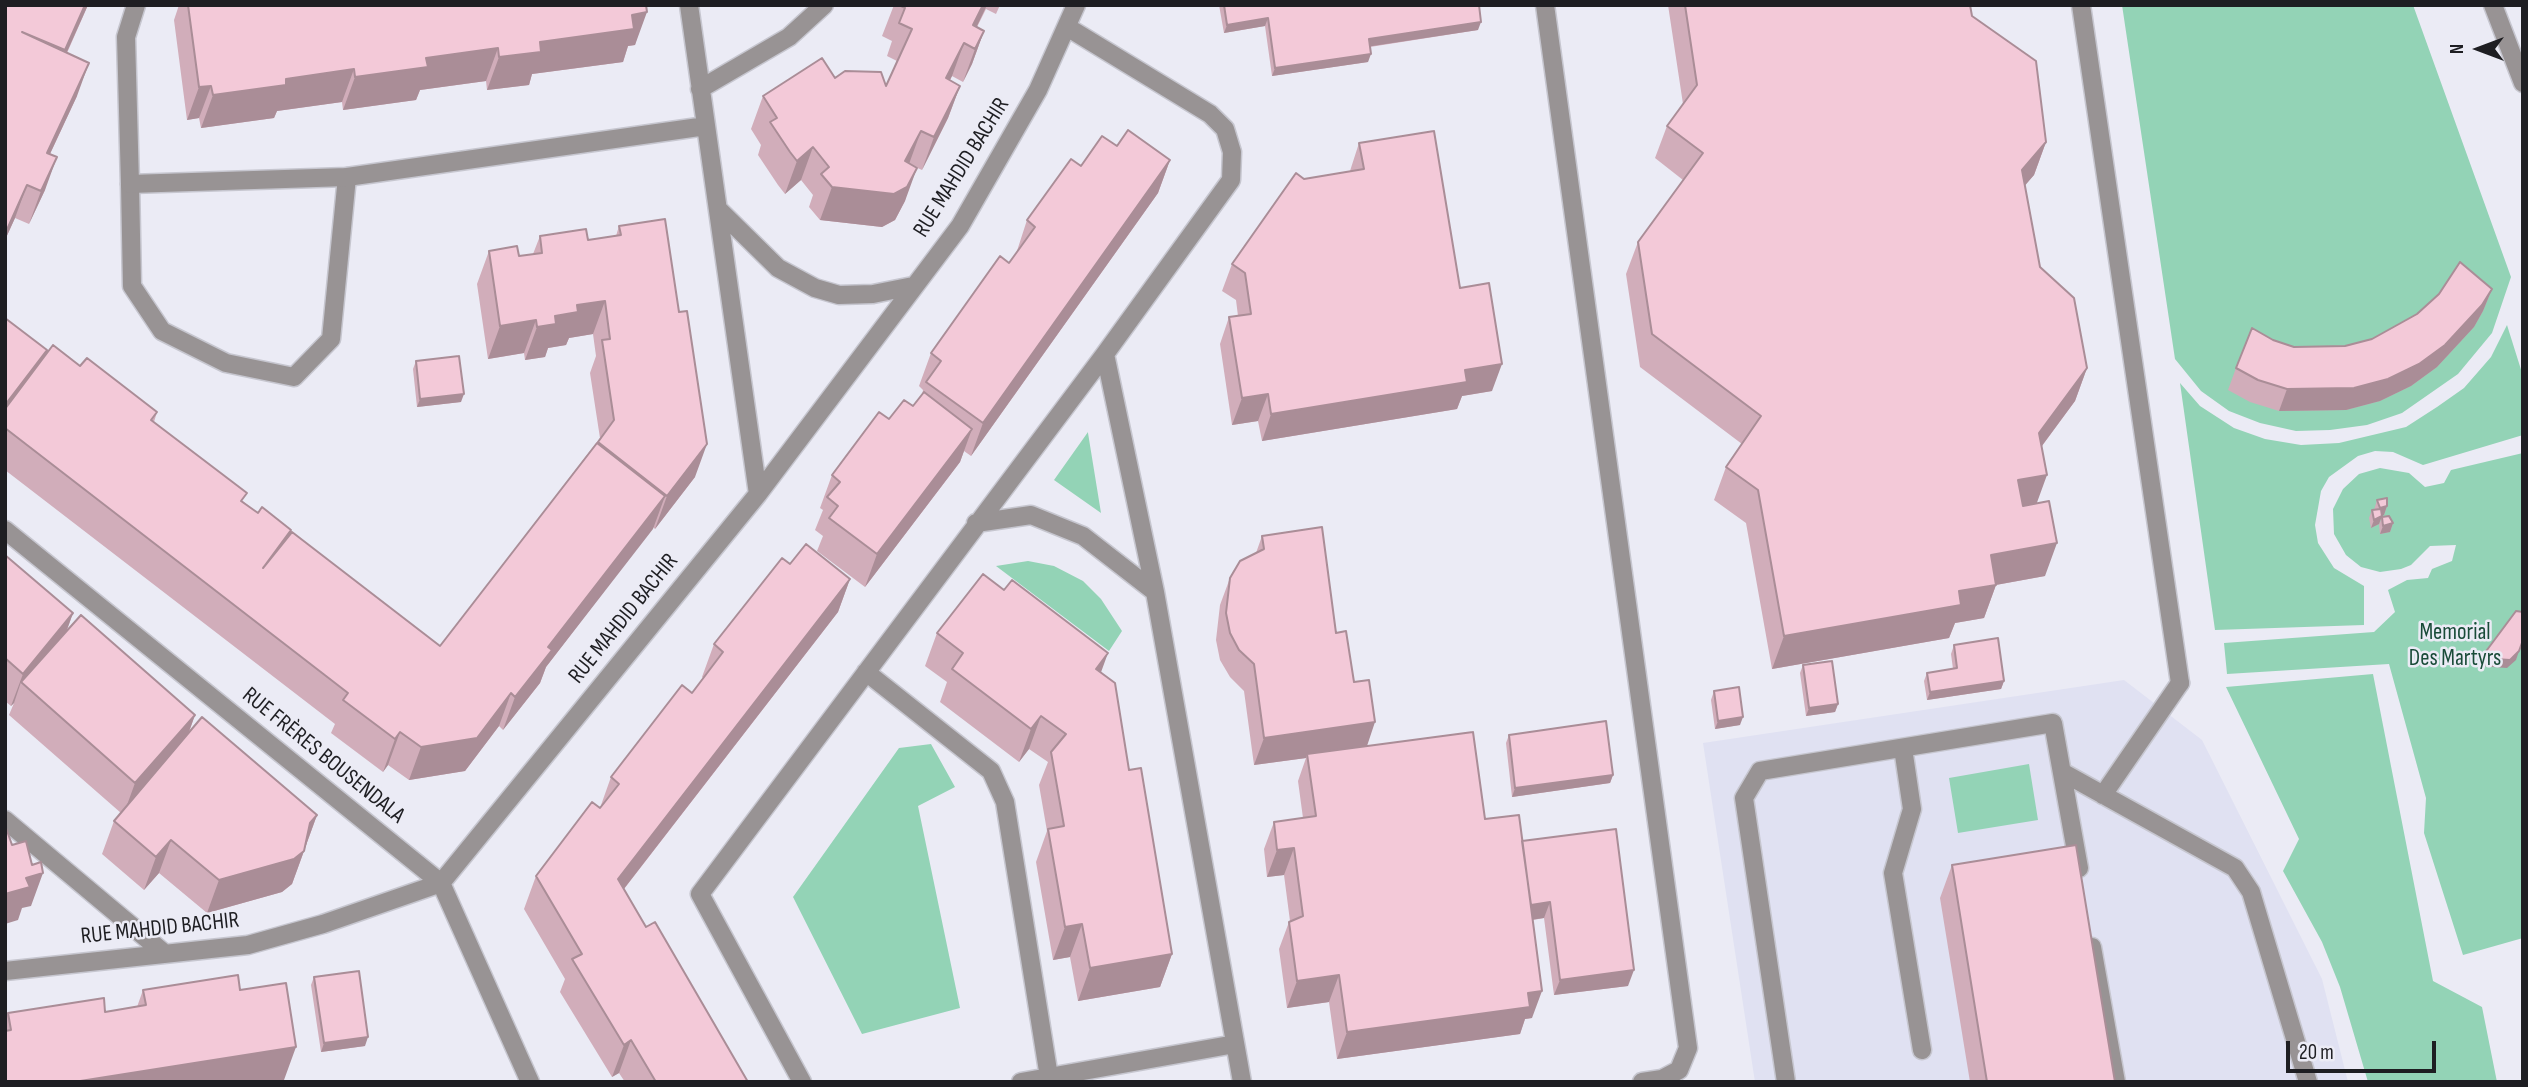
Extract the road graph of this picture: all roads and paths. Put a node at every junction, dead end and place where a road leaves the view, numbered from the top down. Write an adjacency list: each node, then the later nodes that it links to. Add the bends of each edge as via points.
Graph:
1 (136, 5): 13 (street, via 126,37)
2 (688, 5): 10 (street)
3 (824, 5): 10 (street, via 789,37)
4 (1076, 5): 8 (street, RUE MAHDID BACHIR)
5 (1545, 5): 38 (street, via 1688,1048 1679,1070)
6 (2081, 5): 24 (street, via 2180,683)
7 (2493, 5): 9 (street)
8 (1067, 27): 15 (street, RUE MAHDID BACHIR, via 1004,154 960,226); 16 (street, via 1210,114 1225,129 1232,152 1231,180)
9 (2523, 83)
10 (701, 89): 11 (street)
11 (706, 126): 12 (street); 14 (street)
12 (347, 177): 13 (street); 13 (street, via 331,339 294,377 226,363 162,331 132,286)
13 (130, 184)
14 (719, 210): 15 (street, via 778,268 815,288 839,295); 17 (street)
15 (913, 286): 17 (street, RUE MAHDID BACHIR)
16 (1105, 354): 18 (street); 20 (street)
17 (758, 494): 27 (street, RUE MAHDID BACHIR)
18 (976, 523): 20 (street, via 1031,514 1083,536); 21 (street)
19 (5, 530): 27 (street, RUE FRÈRES BOUSENDALA)
20 (1155, 592): 31 (street)
21 (866, 672): 33 (street, via 991,771 1005,802); 35 (street, via 701,894)
22 (1903, 748): 23 (street, via 2053,723); 32 (street, via 1912,809 1893,873); 39 (street, via 1760,771 1744,798)
23 (2062, 772): 24 (street); 26 (street)
24 (2103, 795): 41 (street, via 2235,868 2251,892)
25 (5, 820): 29 (street)
26 (2081, 880)
27 (440, 883): 29 (street, RUE MAHDID BACHIR, via 248,945); 34 (street, RUE FRÈRES BOUSENDALA)
28 (2090, 934): 40 (street)
29 (164, 953): 30 (street, RUE MAHDID BACHIR)
30 (5, 971)
31 (1235, 1044): 33 (street); 37 (street)
32 (1922, 1050)
33 (1049, 1077): 36 (street)
34 (530, 1082)
35 (802, 1082)
36 (1021, 1082)
37 (1242, 1082)
38 (1642, 1082)
39 (1786, 1082)
40 (2116, 1082)
41 (2308, 1082)

